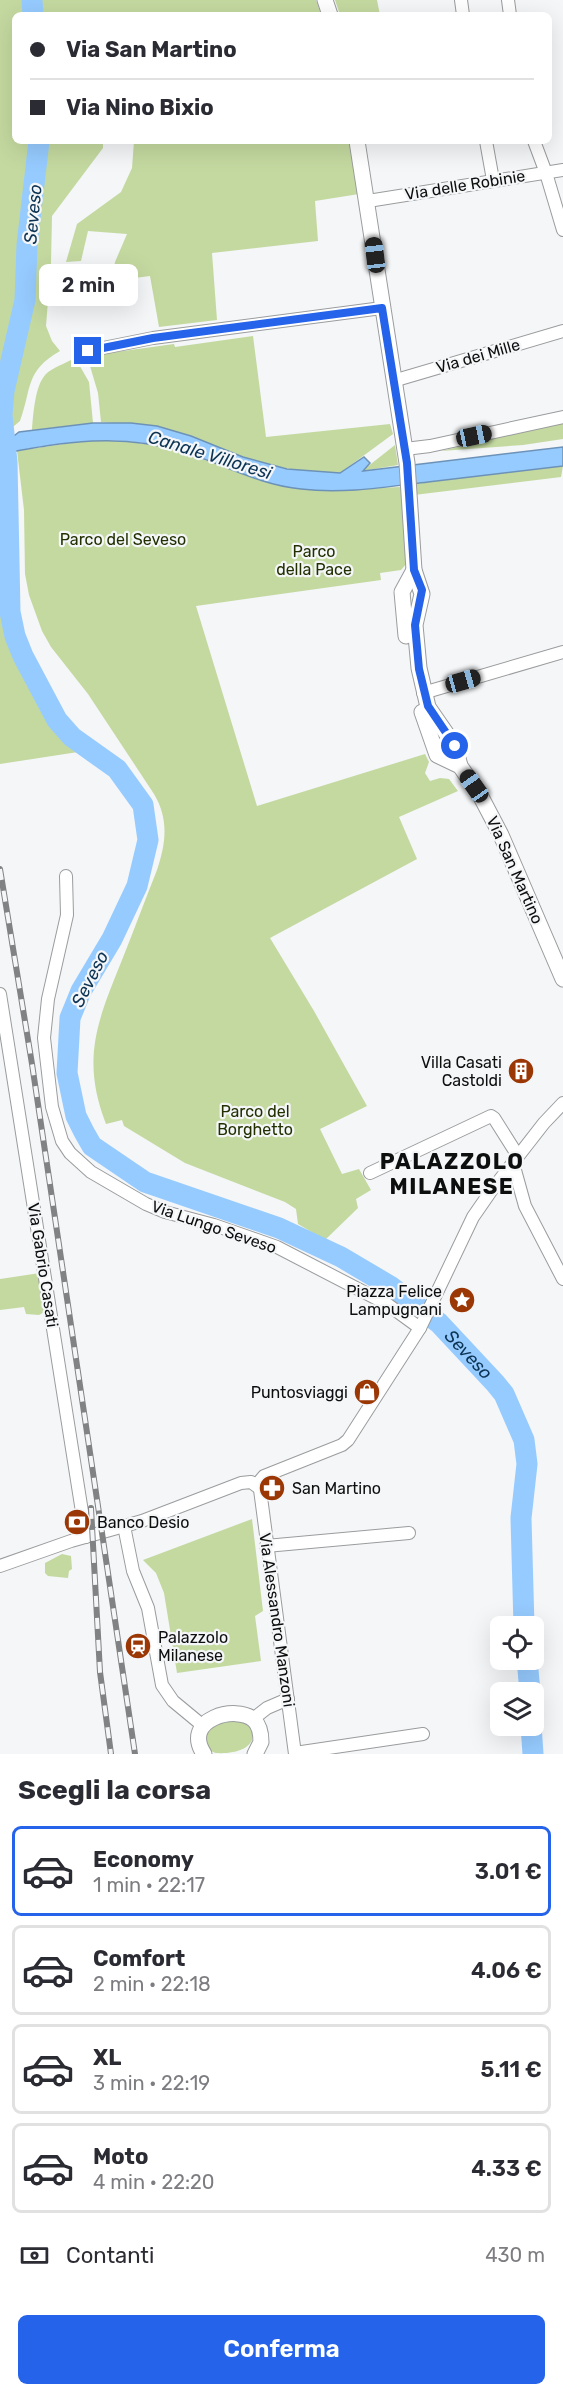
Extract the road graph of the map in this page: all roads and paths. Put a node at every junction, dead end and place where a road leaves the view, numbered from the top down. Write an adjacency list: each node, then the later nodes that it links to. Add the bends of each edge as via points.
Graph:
1 (358, 144): 7 (street, Via San Martino)
2 (487, 144): 6 (street)
3 (535, 144): 5 (street)
4 (563, 170): 5 (street, Via delle Robinie)
5 (546, 173): 6 (street, Via delle Robinie); 8 (street)
6 (493, 180): 7 (street, Via delle Robinie)
7 (368, 201): 9 (street, Via San Martino)
8 (563, 230)
9 (382, 308): 11 (street, via 153,338); 12 (street, Via San Martino)
10 (563, 331): 12 (street, Via dei Mille)
11 (88, 351)
12 (393, 381): 14 (street, Via San Martino)
13 (563, 417): 14 (street, via 430,446)
14 (406, 456): 15 (street, Via San Martino)
15 (414, 570): 17 (street, Via San Martino, via 422,590 415,637); 18 (street, Via San Martino, via 402,591 414,689 437,755)
16 (563, 652): 17 (street)
17 (423, 693): 18 (street, Via San Martino, via 434,718 455,746)
18 (460, 766): 20 (street, Via San Martino, via 501,834)
19 (66, 876): 26 (street, Via Lungo Seveso, via 67,915 48,999 44,1038 52,1107 62,1141 70,1153 91,1172 146,1204 277,1247)
20 (563, 979)
21 (0, 994): 30 (street, Via Gabrio Casati)
22 (563, 1103): 23 (street)
23 (516, 1159): 24 (street, via 490,1116); 25 (street, via 525,1206); 26 (street, via 473,1217)
24 (370, 1173)
25 (563, 1279)
26 (422, 1325): 27 (street, via 348,1440 264,1476)
27 (258, 1487): 28 (street, via 251,1482 241,1483); 31 (street, Via Alessandro Manzoni)
28 (124, 1526): 30 (street); 35 (street, via 133,1571 148,1608 162,1685 173,1701)
29 (409, 1533): 31 (street)
30 (86, 1537): 32 (street)
31 (266, 1546): 33 (street, Via Alessandro Manzoni)
32 (0, 1566)
33 (288, 1699): 34 (street); 39 (street, Via Alessandro Manzoni)
34 (253, 1719): 35 (street, via 243,1715 214,1717); 37 (street, via 260,1730)
35 (202, 1725): 38 (street)
36 (423, 1734): 39 (street)
37 (262, 1750)
38 (202, 1753)
39 (295, 1754)

